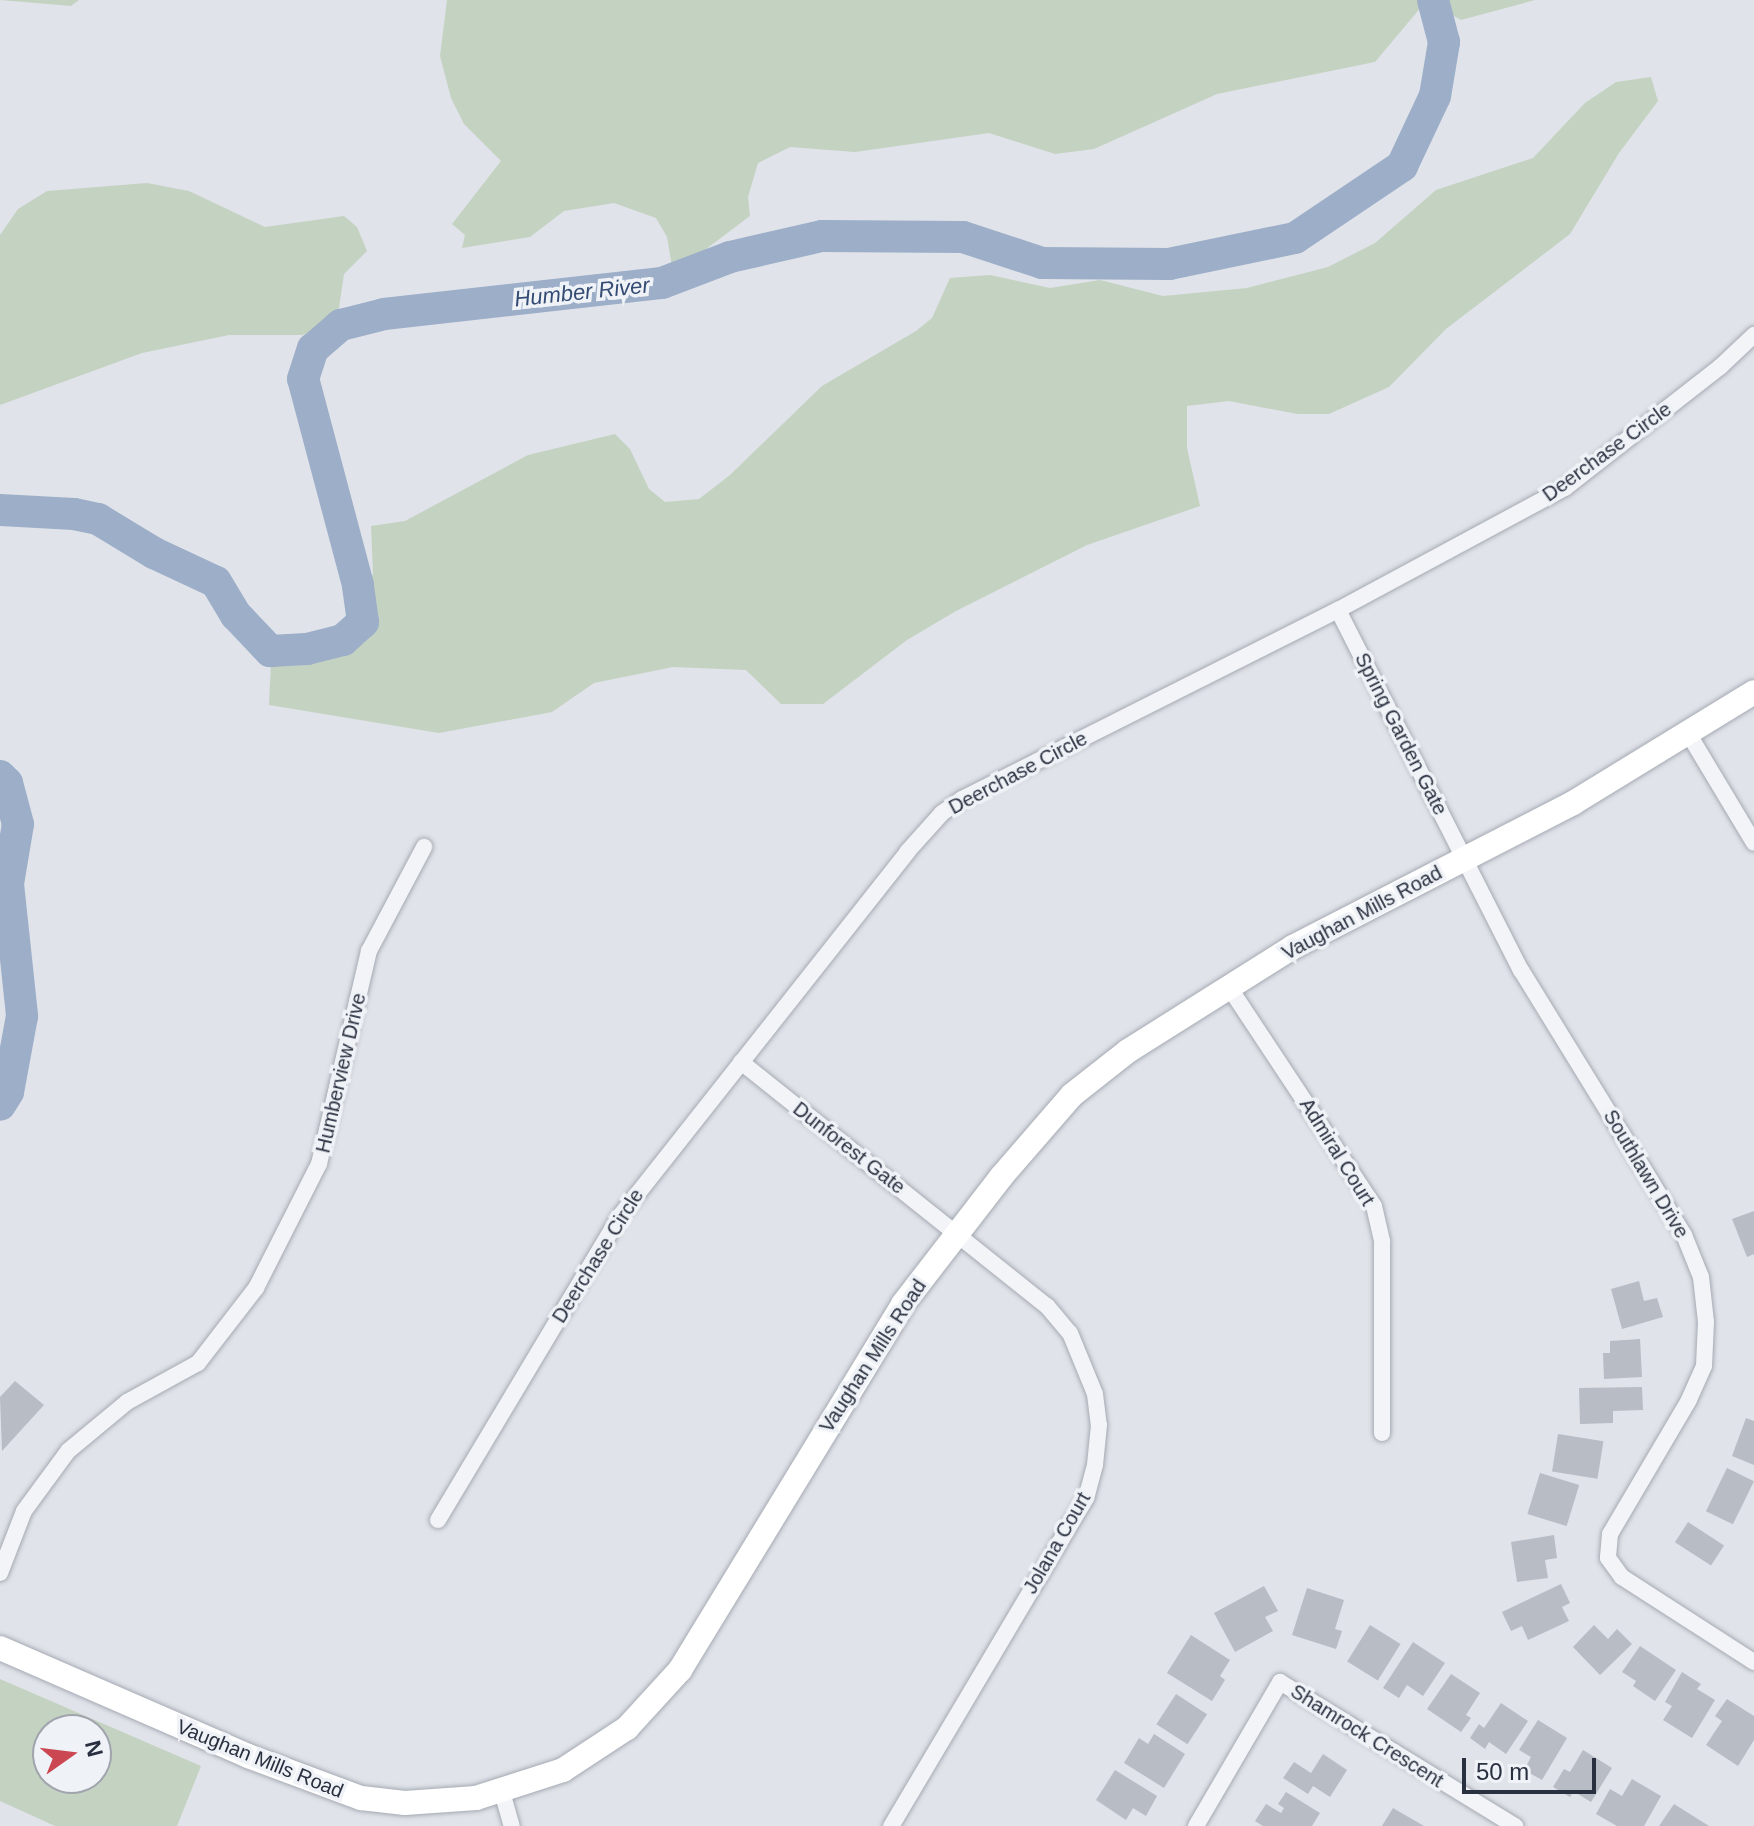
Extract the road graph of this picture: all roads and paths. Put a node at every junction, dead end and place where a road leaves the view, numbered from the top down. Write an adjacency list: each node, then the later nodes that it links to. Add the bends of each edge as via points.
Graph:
1 (1754, 335): 2 (street, Deerchase Circle, via 1565,488)
2 (1338, 610): 7 (street, Spring Garden Gate); 9 (street, Deerchase Circle, via 942,813)
3 (1754, 692): 4 (street, Vaughan Mills Road)
4 (1688, 733): 5 (street); 7 (street, Vaughan Mills Road, via 1573,803)
5 (1754, 843)
6 (424, 847): 13 (street, Humberview Drive, via 369,951 319,1164 256,1288 198,1363 127,1402 68,1451 24,1511)
7 (1464, 859): 8 (street, Vaughan Mills Road, via 1322,930); 15 (street, Southlawn Drive, via 1528,983 1684,1235 1701,1277 1704,1366 1610,1534 1608,1558 1622,1577)
8 (1229, 987): 10 (street, Vaughan Mills Road, via 1083,1085 1040,1129); 11 (street, Admiral Court, via 1374,1206 1382,1242)
9 (741, 1062): 10 (street, Dunforest Gate); 12 (street, Deerchase Circle, via 620,1216)
10 (957, 1233): 16 (street, Vaughan Mills Road, via 871,1352 748,1560 664,1689 604,1746 563,1770); 19 (street, Jolana Court, via 1047,1306 1070,1333 1095,1394 1095,1465 1086,1498)
11 (1382, 1433)
12 (438, 1520)
13 (0, 1573)
14 (0, 1648): 16 (street, Vaughan Mills Road, via 331,1790 405,1803)
15 (1754, 1662)
16 (502, 1792): 18 (street)
17 (1494, 1821): 20 (street, Shamrock Crescent, via 1280,1682); 21 (street, Shamrock Crescent)
18 (512, 1826)
19 (891, 1826)
20 (1196, 1826)
21 (1515, 1826)

